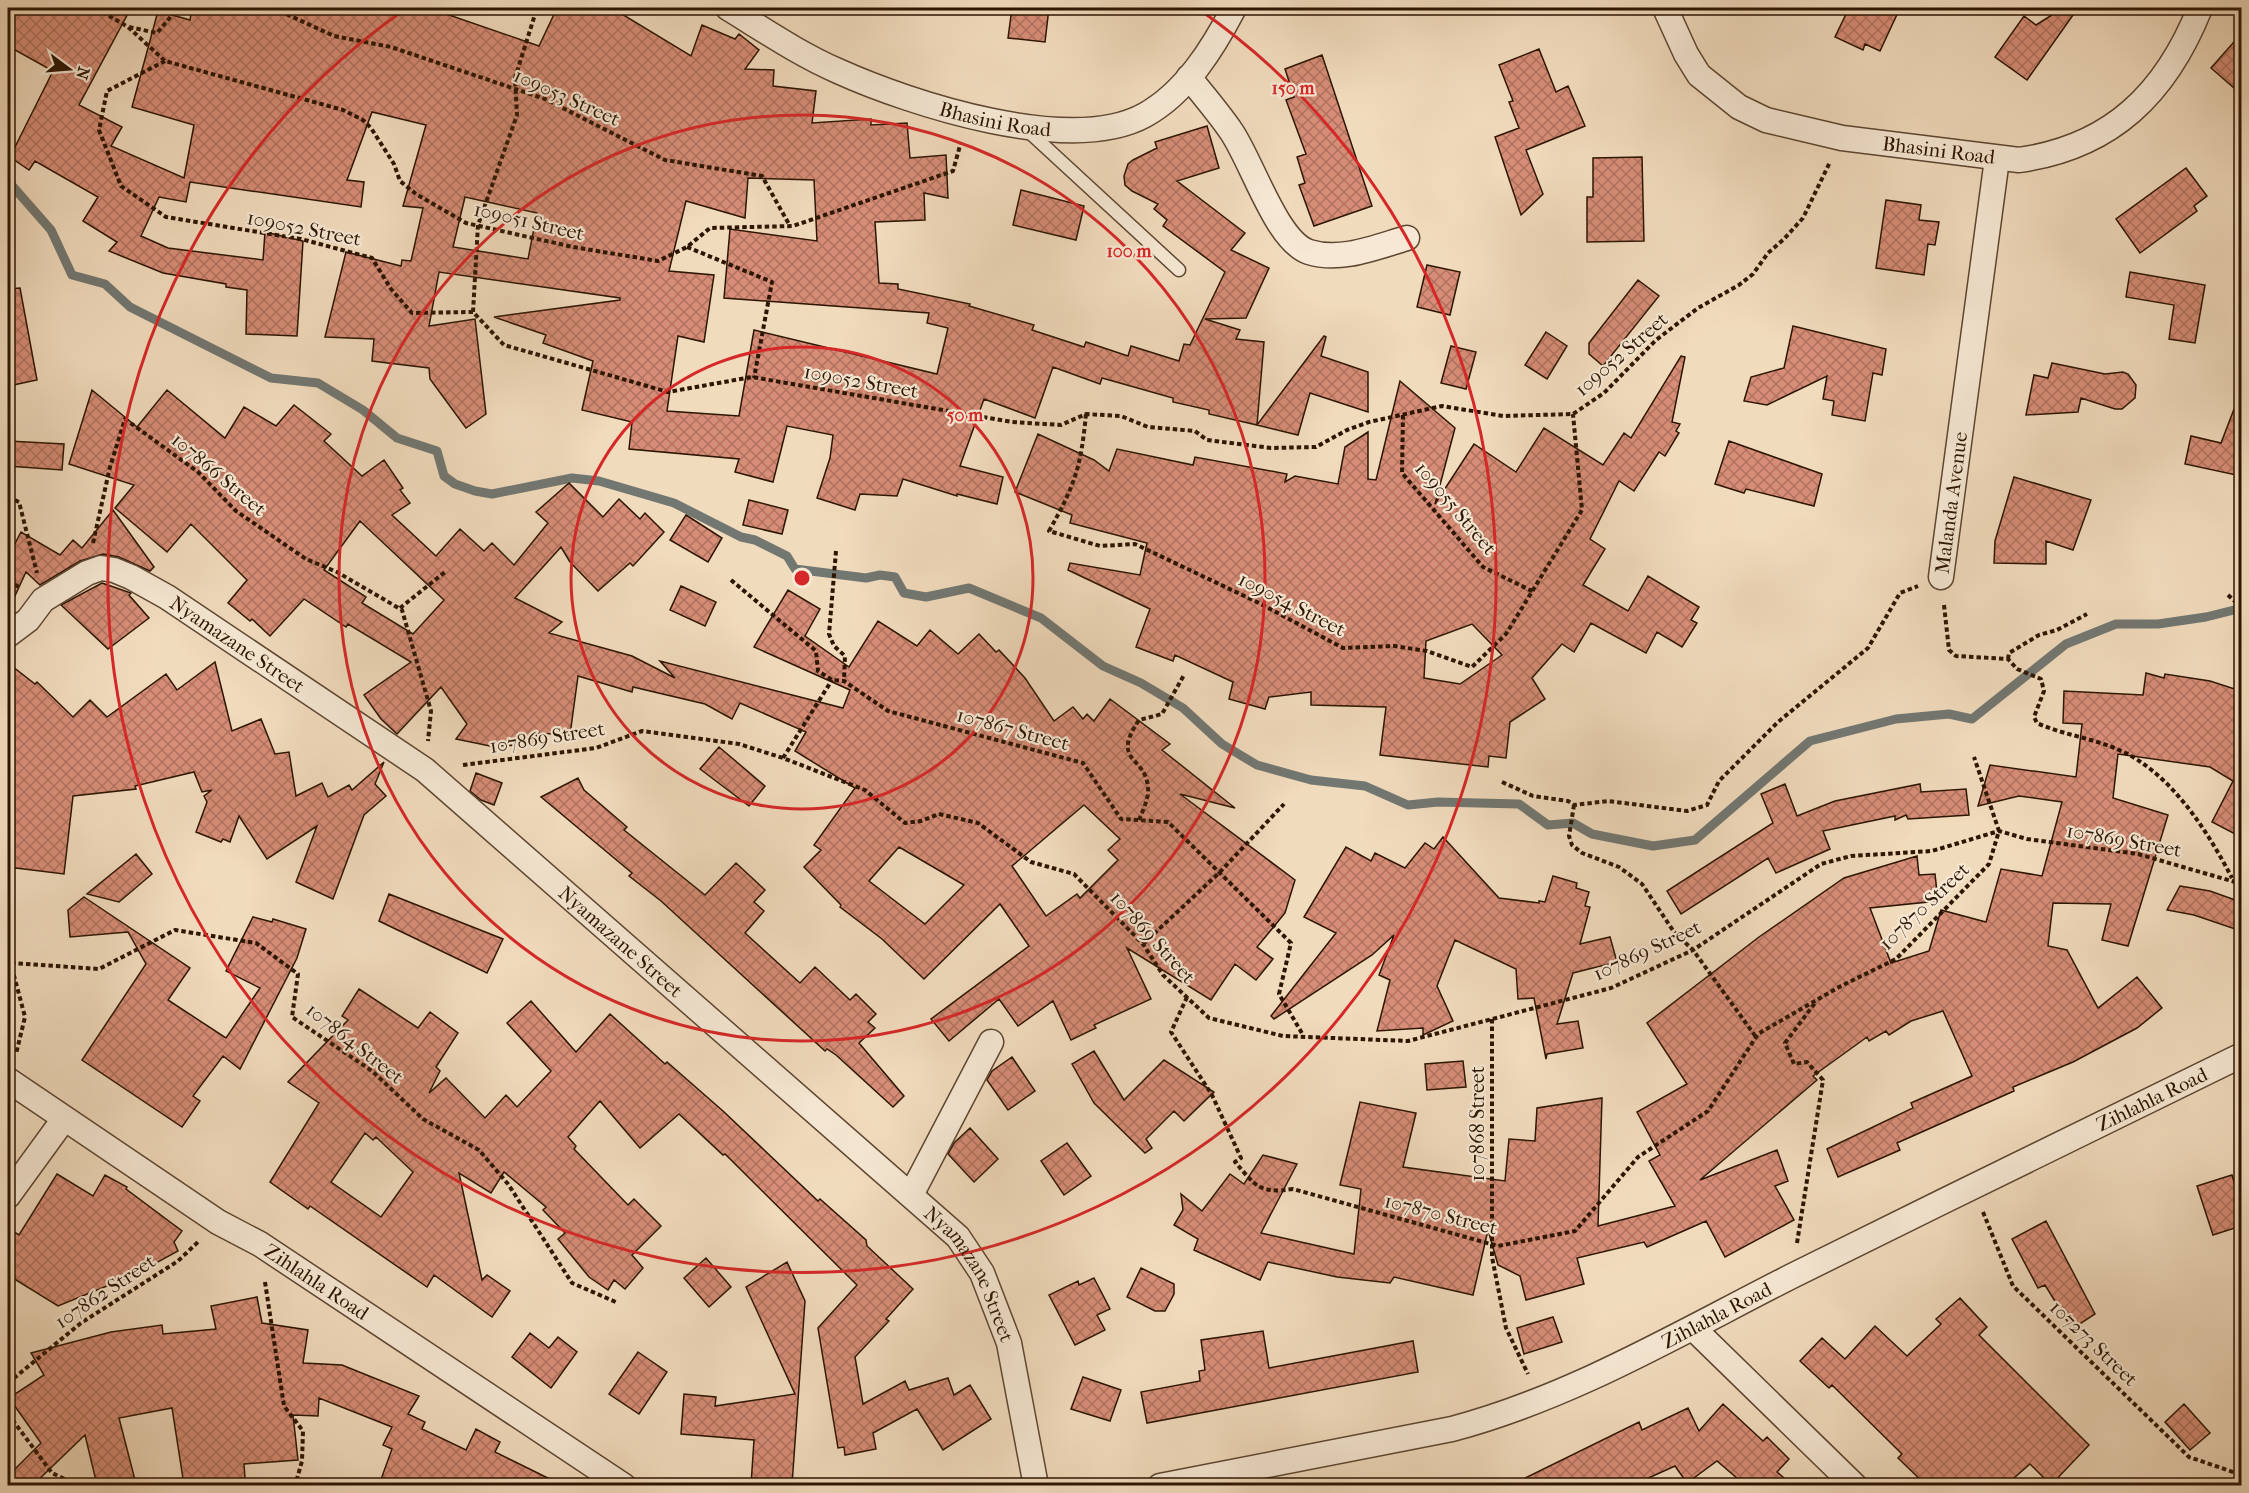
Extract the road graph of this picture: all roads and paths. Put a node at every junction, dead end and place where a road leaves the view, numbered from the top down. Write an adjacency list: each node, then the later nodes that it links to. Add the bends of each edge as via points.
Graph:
1 (96, 8): 9 (path)
2 (178, 8): 9 (path, via 157,33)
3 (273, 8): 12 (path, 109053 Street, via 334,36 391,47)
4 (537, 8): 12 (path, via 515,78)
5 (728, 8): 13 (street, Bhasini Road, via 839,72)
6 (1234, 8): 11 (street, Bhasini Road)
7 (1665, 8): 15 (street, Bhasini Road, via 1686,54 1699,75 1716,91 1766,120)
8 (2200, 8): 16 (street, Bhasini Road, via 2172,64 2151,93 2116,126 2045,156)
9 (128, 27): 10 (path)
10 (165, 61): 17 (path, 109051 Street, via 343,110 363,120 394,164 400,181 416,195 466,223); 22 (path, 109052 Street, via 107,91 99,130 121,186 166,217 301,239 372,258 412,313)
11 (1190, 77): 14 (street, Bhasini Road, via 1146,114 1126,123 1097,130); 19 (street, via 1232,131 1275,218 1295,244 1326,255 1353,254)
12 (516, 89): 17 (path, via 517,115); 18 (path, 109053 Street, via 545,99 665,160 762,176)
13 (969, 116): 14 (street, Bhasini Road); 18 (path, 109051 Street, via 953,171)
14 (1022, 125): 21 (lane)
15 (1842, 138): 16 (street, Bhasini Road); 25 (path, 109052 Street, via 1803,218 1753,274 1656,340 1604,393)
16 (1997, 159): 31 (street, Malanda Avenue)
17 (477, 225): 20 (path, 109051 Street, via 658,261); 22 (path)
18 (790, 226): 20 (path, 109051 Street, via 710,228)
19 (1407, 238)
20 (687, 247): 23 (path, via 772,282)
21 (1179, 270)
22 (473, 312): 23 (path, 109052 Street, via 504,345 668,393)
23 (754, 378): 24 (path, 109052 Street, via 1012,422 1062,424)
24 (1086, 414): 26 (path, 109052 Street, via 1120,416 1148,427 1195,431 1207,440 1271,448 1316,447 1347,430); 33 (path, 109054 Street, via 1082,461 1071,493 1049,531 1100,546 1135,544 1343,648 1394,646 1427,651 1472,667 1506,634)
25 (1573, 414): 26 (path, 109052 Street, via 1503,416 1442,406); 33 (path, 109054 Street, via 1582,510)
26 (1403, 415): 33 (path, 109055 Street, via 1402,473 1484,567)
27 (8, 497): 35 (path, via 19,502)
28 (836, 550): 43 (path, via 829,634 834,646 845,656)
29 (100, 568): 35 (street); 36 (path, 107866 Street, via 91,548 125,419 198,472 236,512 306,559); 46 (street, Nyamazane Street, via 122,573 167,597)
30 (445, 572): 36 (path)
31 (1941, 577): 40 (path, via 1948,650 1956,656); 49 (path, Malanda Avenue, via 1900,593 1868,648 1778,722 1719,781 1707,805 1687,811 1608,801)
32 (731, 579): 42 (path, via 816,651 818,671)
33 (1534, 592)
34 (2228, 595): 37 (path)
35 (43, 600): 39 (street, via 28,620)
36 (400, 608): 46 (path, via 431,711)
37 (2241, 608)
38 (2087, 614): 40 (path, via 2039,635 2009,653)
39 (8, 635)
40 (2008, 659): 53 (path, via 2017,669 2041,679 2044,691 2034,717 2037,723 2143,761 2177,796 2209,838)
41 (1184, 675): 50 (path, via 1162,714 1139,720 1128,736 1126,749 1147,779 1148,790)
42 (832, 680): 43 (path, 107867 Street); 45 (path)
43 (844, 681): 50 (path, 107867 Street, via 888,711 1083,763 1121,819)
44 (1974, 757): 51 (path)
45 (783, 758): 46 (path, 107869 Street, via 739,744 642,731 596,748); 55 (path, 107869 Street, via 865,790 905,823 939,814 978,824 1031,862 1074,874)
46 (425, 770): 69 (street, Nyamazane Street)
47 (1503, 782): 49 (path, via 1533,796)
48 (1284, 804): 52 (path)
49 (1574, 805): 56 (path, via 1569,836 1572,845 1582,853 1619,867 1642,884 1674,932)
50 (1139, 820): 52 (path, 107867 Street, via 1168,822)
51 (1999, 831): 53 (path, 107869 Street, via 2027,839 2138,854); 56 (path, 107869 Street, via 1932,851 1851,856 1821,864); 60 (path, 107870 Street, via 1989,864 1896,960)
52 (1219, 873): 55 (path); 62 (path, 107867 Street, via 1291,943 1279,994)
53 (2232, 879): 54 (path, 107869 Street)
54 (2241, 884)
55 (1143, 944): 59 (path, 107869 Street, via 1163,975)
56 (1693, 950): 61 (path, 107869 Street, via 1611,988); 63 (path)
57 (8, 953): 58 (path)
58 (11, 963): 66 (path, via 25,1017); 75 (path, 107864 Street, via 99,969 175,930 256,943 298,974 292,1017 372,1071 423,1119 479,1150 508,1184 572,1282)
59 (1187, 997): 62 (path, 107869 Street, via 1209,1018 1283,1036); 73 (path, 107870 Street, via 1171,1032 1212,1095 1241,1158 1235,1162 1256,1185 1272,1192 1293,1189)
60 (1817, 1000): 63 (path, 107870 Street); 74 (path, 107870 Street, via 1785,1043 1794,1064 1807,1062 1822,1080 1799,1216)
61 (1492, 1019): 62 (path, 107869 Street, via 1408,1041); 73 (path, 107868 Street)
62 (1303, 1035)
63 (1756, 1038): 73 (path, 107870 Street, via 1708,1111 1638,1157 1575,1231)
64 (991, 1042): 69 (street)
65 (2241, 1055): 68 (street, Zihlahla Road)
66 (8, 1081): 67 (street, Zihlahla Road)
67 (64, 1119): 70 (street); 71 (street, Zihlahla Road)
68 (1973, 1189): 74 (street, Zihlahla Road); 80 (path, 107273 Street, via 2013,1286 2188,1457)
69 (911, 1195): 86 (street, Nyamazane Street, via 958,1237 994,1299 1009,1343)
70 (8, 1196)
71 (218, 1222): 72 (street, Zihlahla Road); 77 (path, 107862 Street, via 178,1261 81,1323)
72 (260, 1244): 81 (path, via 284,1406 303,1431 302,1461); 85 (street, Zihlahla Road)
73 (1492, 1245): 78 (path, 107868 Street, via 1506,1328)
74 (1794, 1276): 76 (street, Zihlahla Road)
75 (618, 1303)
76 (1693, 1329): 78 (street, Zihlahla Road); 88 (street)
77 (8, 1383)
78 (1539, 1400): 87 (street, Zihlahla Road, via 1452,1429)
79 (8, 1414): 82 (path, via 52,1473)
80 (2241, 1475)
81 (295, 1483): 83 (path); 84 (path)
82 (79, 1485)
83 (280, 1485)
84 (368, 1485)
85 (624, 1485)
86 (1036, 1485)
87 (1160, 1485)
88 (1855, 1485)

